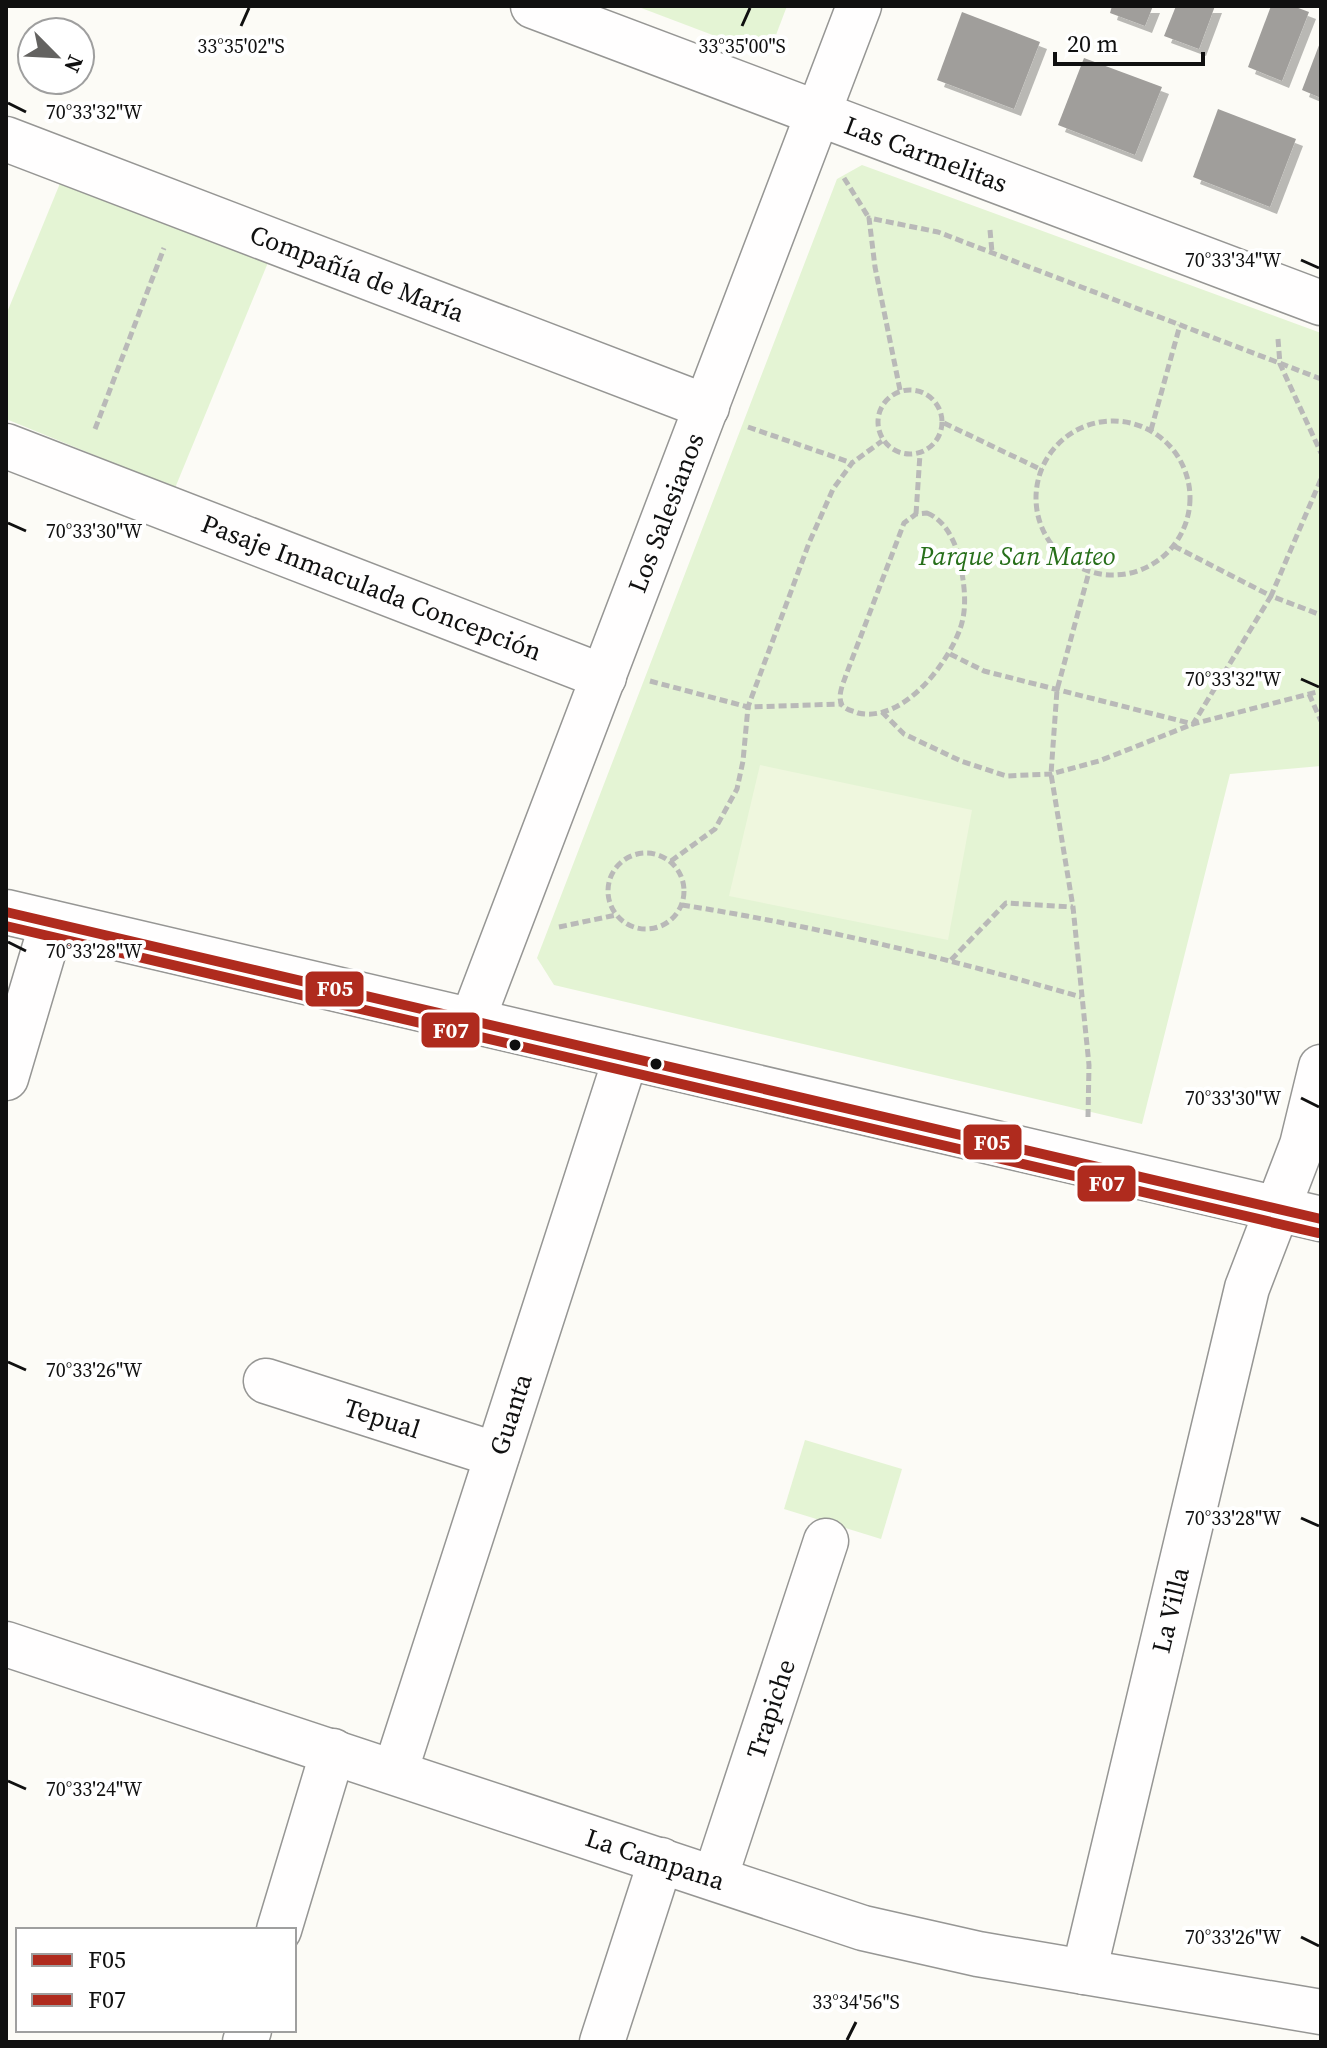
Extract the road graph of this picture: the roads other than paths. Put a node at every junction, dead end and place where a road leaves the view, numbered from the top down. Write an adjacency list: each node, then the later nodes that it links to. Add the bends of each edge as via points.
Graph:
1 (533, 6): 3 (street, Las Carmelitas)
2 (859, 6): 3 (street, Los Salesianos)
3 (818, 114): 5 (street, Las Carmelitas); 6 (street, Los Salesianos)
4 (6, 139): 6 (street, Compañía de María)
5 (1321, 303)
6 (707, 407): 8 (street, Los Salesianos)
7 (6, 446): 8 (street, Pasaje Inmaculada Concepción)
8 (604, 677): 11 (street, Los Salesianos)
9 (6, 912): 10 (street)
10 (52, 923): 11 (street); 14 (street)
11 (472, 1021): 12 (street)
12 (626, 1057): 15 (street); 18 (street, Guanta)
13 (1321, 1067): 15 (street, La Villa, via 1302,1145)
14 (6, 1078)
15 (1277, 1208): 16 (street); 26 (street, La Villa, via 1247,1288)
16 (1321, 1219)
17 (266, 1381): 18 (street, Tepual)
18 (497, 1455): 22 (street, Guanta)
19 (826, 1541): 24 (street, Trapiche)
20 (6, 1644): 21 (street, La Campana)
21 (333, 1751): 22 (street, La Campana); 25 (street)
22 (395, 1772): 23 (street, La Campana)
23 (661, 1860): 24 (street, La Campana); 28 (street)
24 (715, 1878): 26 (street, La Campana, via 902,1939)
25 (280, 1928)
26 (1084, 1972): 27 (street, La Campana)
27 (1321, 2012)
28 (602, 2042)

